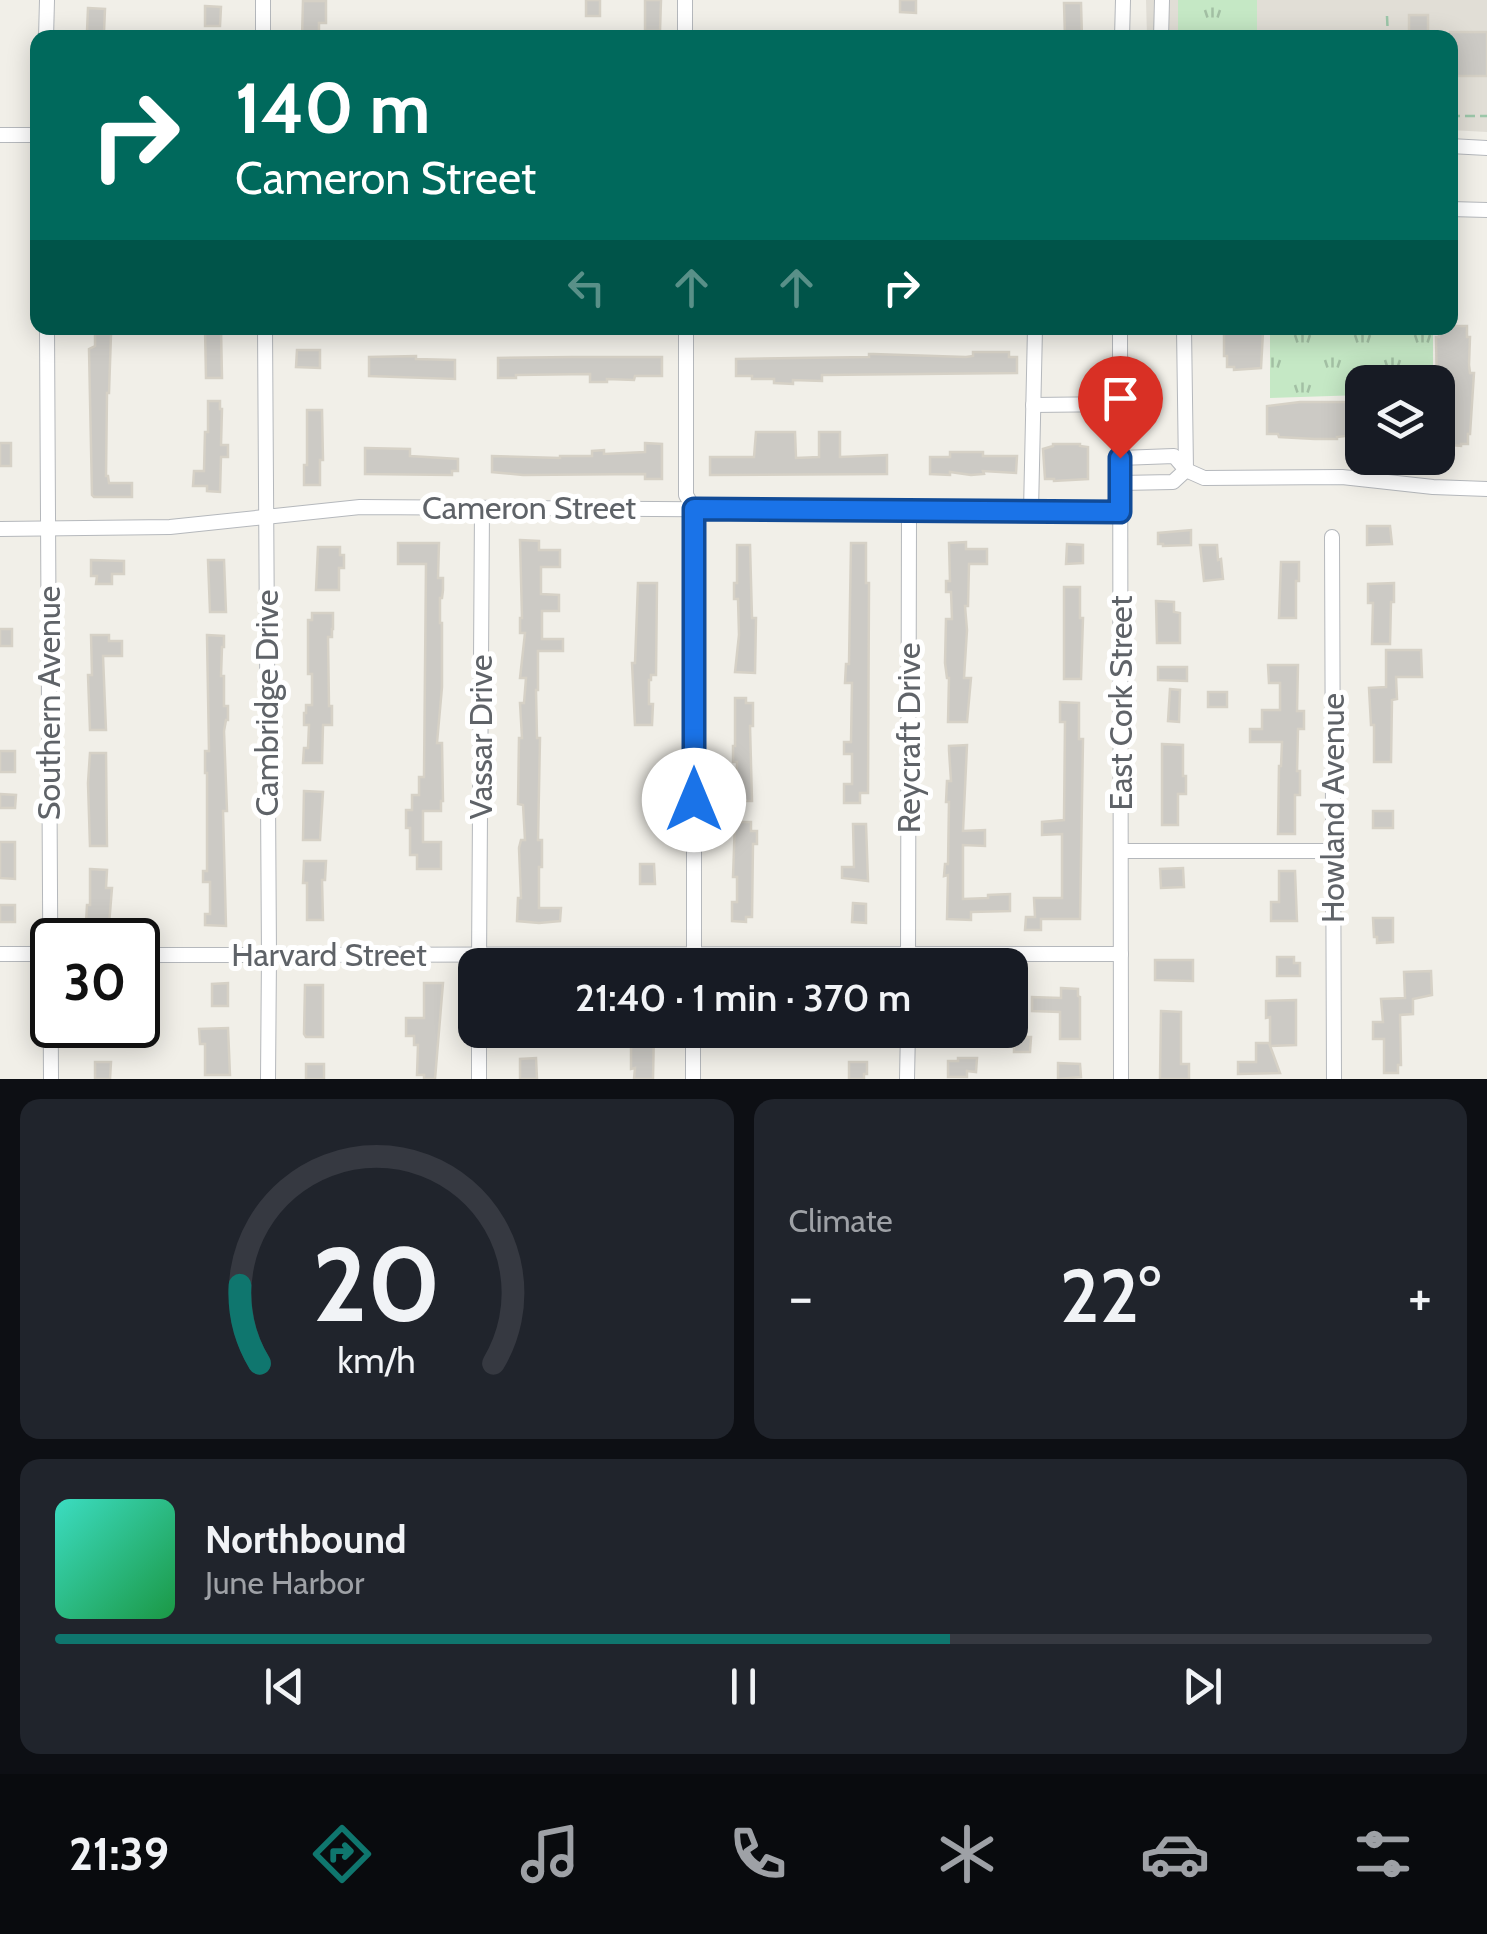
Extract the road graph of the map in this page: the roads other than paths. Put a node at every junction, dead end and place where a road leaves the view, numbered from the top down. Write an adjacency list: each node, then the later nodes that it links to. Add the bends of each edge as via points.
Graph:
1 (46, 0): 6 (street)
2 (264, 0): 7 (street)
3 (685, 0): 8 (street)
4 (1123, 0): 9 (street)
5 (1162, 0): 10 (street)
6 (46, 30)
7 (263, 30)
8 (685, 30)
9 (1122, 30)
10 (1161, 30)
11 (0, 135): 12 (street)
12 (30, 135)
13 (1458, 146): 14 (street)
14 (1487, 148)
15 (1458, 209): 16 (street)
16 (1487, 210)
17 (47, 335): 36 (street, Southern Avenue)
18 (264, 335): 34 (street, Cambridge Drive)
19 (686, 335): 30 (street, via 686,495)
20 (1035, 335): 24 (street)
21 (1120, 335): 23 (street, East Cork Street)
22 (1184, 335): 26 (street)
23 (1120, 404): 24 (street); 25 (street, East Cork Street)
24 (1033, 405): 32 (street)
25 (1120, 458): 26 (street, via 1174,456); 27 (street, East Cork Street)
26 (1186, 470): 27 (street, via 1173,482); 28 (street, via 1204,478 1357,477)
27 (1120, 483): 33 (street, East Cork Street)
28 (1487, 489)
29 (482, 509): 30 (street, Cameron Street); 34 (street, Cameron Street, via 360,507); 41 (street, Vassar Drive)
30 (694, 509): 31 (street, Cameron Street); 42 (street)
31 (909, 510): 32 (street, Cameron Street); 43 (street, Reycraft Drive)
32 (1031, 511): 33 (street, Cameron Street)
33 (1120, 512): 38 (street, East Cork Street)
34 (266, 518): 36 (street, Cameron Street); 48 (street, Cambridge Drive)
35 (0, 529): 36 (street, Cameron Street)
36 (48, 529): 40 (street, Southern Avenue)
37 (1332, 537): 39 (street, Howland Avenue)
38 (1122, 851): 39 (street); 46 (street, East Cork Street)
39 (1334, 851): 61 (street, Howland Avenue)
40 (52, 918)
41 (479, 948)
42 (694, 948)
43 (908, 948)
44 (0, 954): 45 (street)
45 (30, 954)
46 (1121, 954): 49 (street, Harvard Street); 60 (street, East Cork Street)
47 (160, 955): 48 (street, Harvard Street)
48 (269, 956): 50 (street, Harvard Street); 56 (street, Cambridge Drive)
49 (1028, 957)
50 (458, 959)
51 (51, 1048): 55 (street, Southern Avenue)
52 (479, 1048): 57 (street)
53 (693, 1048): 58 (street)
54 (908, 1048): 59 (street)
55 (51, 1079)
56 (268, 1079)
57 (479, 1079)
58 (693, 1079)
59 (907, 1079)
60 (1121, 1079)
61 (1334, 1079)

